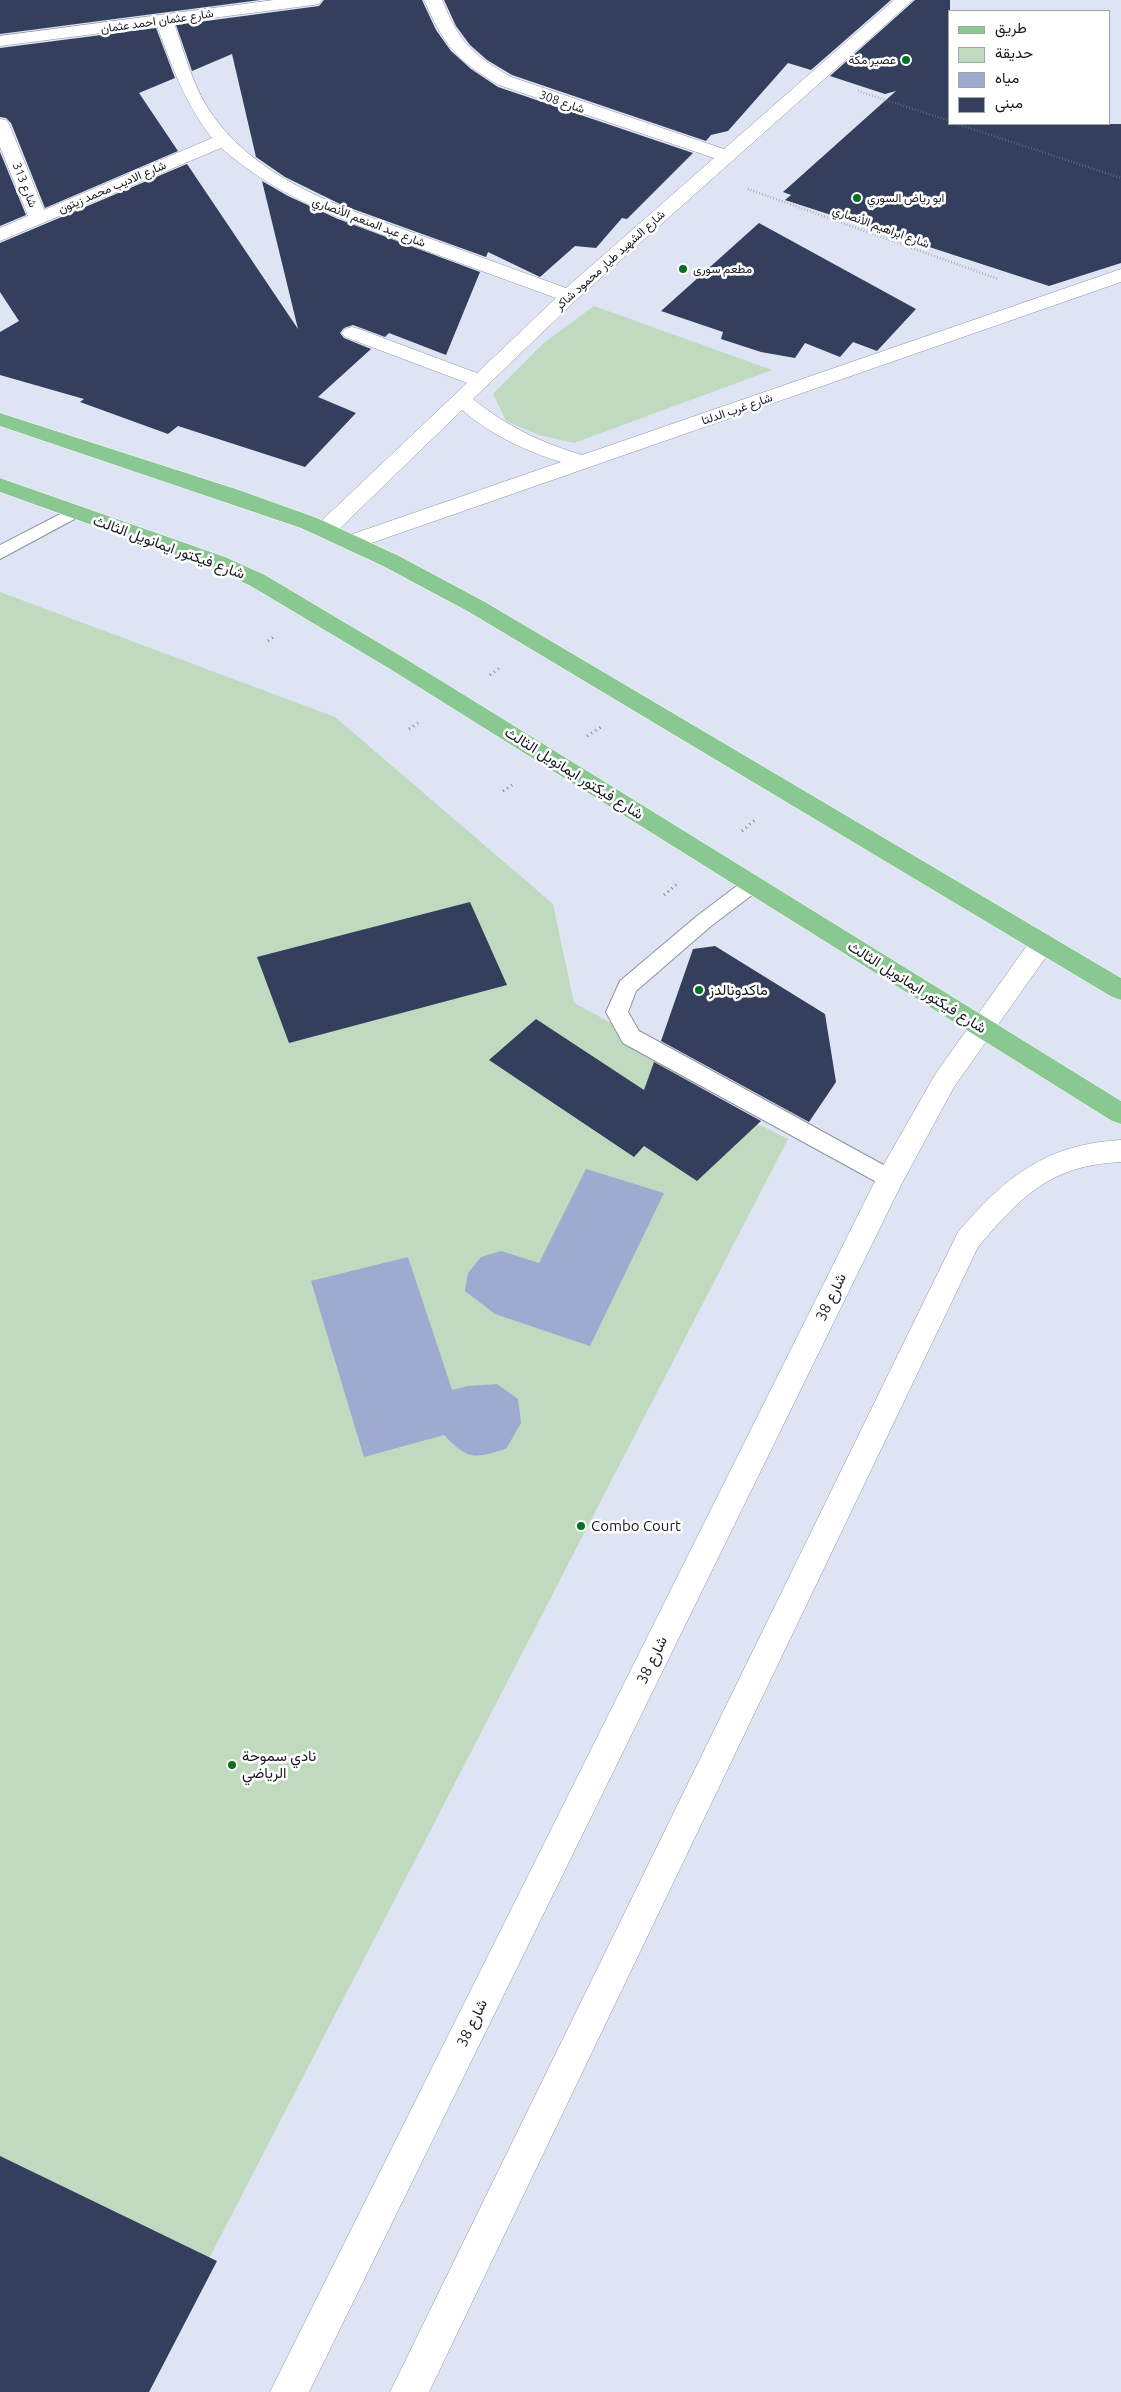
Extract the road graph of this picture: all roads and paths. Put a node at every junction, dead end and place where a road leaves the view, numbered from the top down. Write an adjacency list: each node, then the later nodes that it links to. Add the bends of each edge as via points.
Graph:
1 (313, 0): 4 (street, شارع عثمان احمد عثمان)
2 (433, 0): 11 (street, شارع 308, via 454,45 475,64 505,82)
3 (904, 0): 11 (street, شارع الشهيد طيار محمود شاكر)
4 (164, 20): 5 (street, شارع عثمان احمد عثمان); 10 (street, شارع عبد المنعم الأنصاري, via 193,98)
5 (0, 41)
6 (850, 88): 7 (path)
7 (948, 120)
8 (0, 124): 14 (street, شارع 313)
9 (961, 125): 12 (path)
10 (224, 140): 14 (street, شارع الاديب محمد زيتون); 18 (street, شارع عبد المنعم الأنصاري, via 257,170 293,192 335,211)
11 (727, 156): 18 (street, شارع الشهيد طيار محمود شاكر)
12 (1121, 178)
13 (742, 186): 17 (path, شارع ابراهيم الأنصاري)
14 (38, 218): 15 (street, شارع الاديب محمد زيتون)
15 (0, 235)
16 (1121, 275): 23 (street, شارع غرب الدلتا)
17 (1004, 281)
18 (569, 296): 20 (street, شارع الشهيد طيار محمود شاكر)
19 (352, 333): 20 (street)
20 (480, 381): 21 (street, شارع الشهيد طيار محمود شاكر)
21 (461, 399): 23 (street, via 500,430 524,443); 26 (street, شارع الشهيد طيار محمود شاكر)
22 (0, 419): 26 (main road, via 263,506)
23 (583, 462): 27 (street, شارع غرب الدلتا)
24 (0, 486): 25 (main road, شارع فيكتور ايمانويل الثالث)
25 (74, 512): 28 (lane); 30 (main road, شارع فيكتور ايمانويل الثالث, via 218,562 257,580)
26 (325, 530): 27 (main road)
27 (352, 542): 29 (main road, via 477,607)
28 (0, 553)
29 (638, 702): 30 (path); 32 (main road)
30 (552, 759): 31 (path); 33 (main road, شارع فيكتور ايمانويل الثالث)
31 (503, 791)
32 (790, 792): 33 (path); 36 (main road)
33 (709, 857): 34 (main road, شارع فيكتور ايمانويل الثالث); 35 (path)
34 (753, 884): 38 (main road, شارع فيكتور ايمانويل الثالث); 41 (lane, via 627,987 616,1012 630,1037)
35 (664, 895)
36 (1042, 944): 37 (main road); 38 (street, شارع 38)
37 (1121, 990)
38 (982, 1028): 39 (main road, شارع فيكتور ايمانويل الثالث); 41 (street, شارع 38, via 945,1080)
39 (1121, 1114)
40 (1121, 1151): 43 (street, via 1089,1153 1051,1166 993,1209 968,1240)
41 (890, 1179): 42 (street, شارع 38)
42 (289, 2392)
43 (409, 2392)

